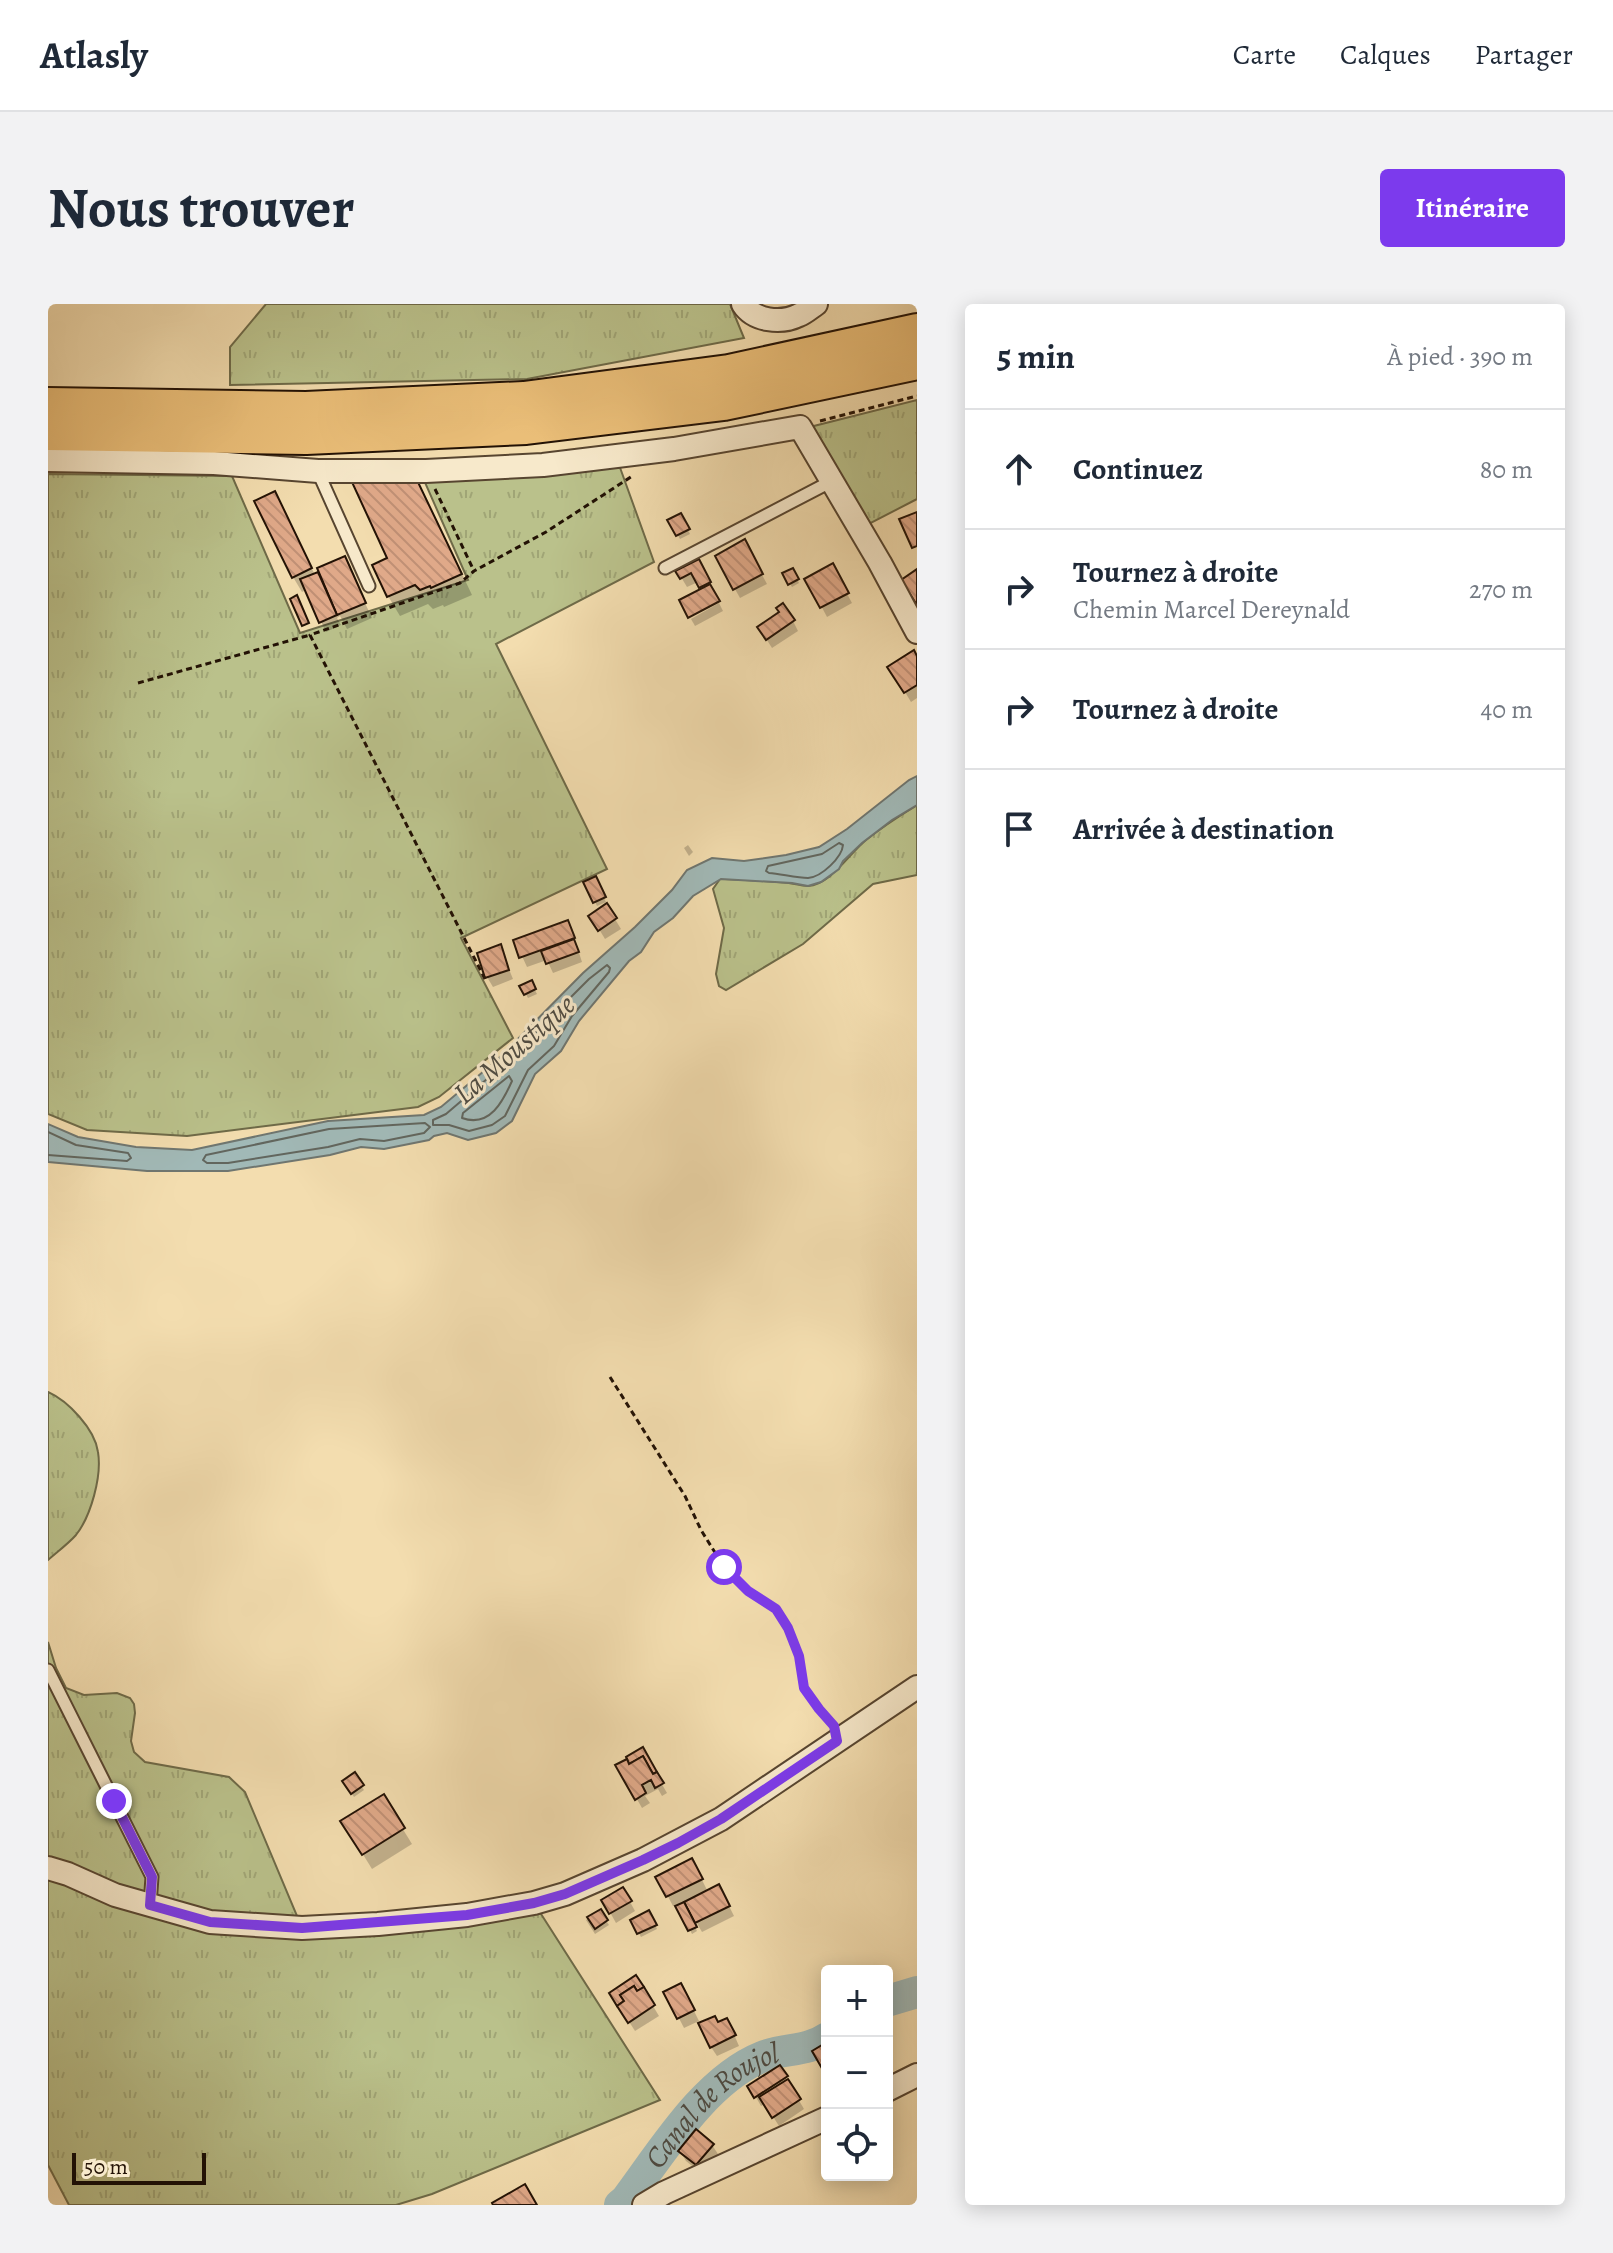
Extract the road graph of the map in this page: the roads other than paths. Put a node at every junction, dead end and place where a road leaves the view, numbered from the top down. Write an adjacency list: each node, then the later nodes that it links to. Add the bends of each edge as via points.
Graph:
1 (743, 304): 2 (street, via 776,321 798,316)
2 (816, 304)
3 (917, 332): 5 (highway, via 729,373 524,400 306,410)
4 (917, 361): 6 (highway, via 724,402 526,426 306,436)
5 (48, 406)
6 (48, 432)
7 (48, 460): 8 (street)
8 (318, 471): 9 (street, via 543,465 800,427); 11 (lane)
9 (832, 481): 10 (lane); 12 (street)
10 (665, 568)
11 (369, 586)
12 (917, 632)
13 (48, 1670): 16 (lane, via 152,1877)
14 (917, 1687): 16 (street, via 721,1819 643,1860 534,1903 467,1915 302,1928 210,1922)
15 (48, 1868): 16 (street)
16 (150, 1905)
17 (917, 2075): 18 (street)
18 (893, 2087)
19 (821, 2121): 20 (street)
20 (644, 2205)

